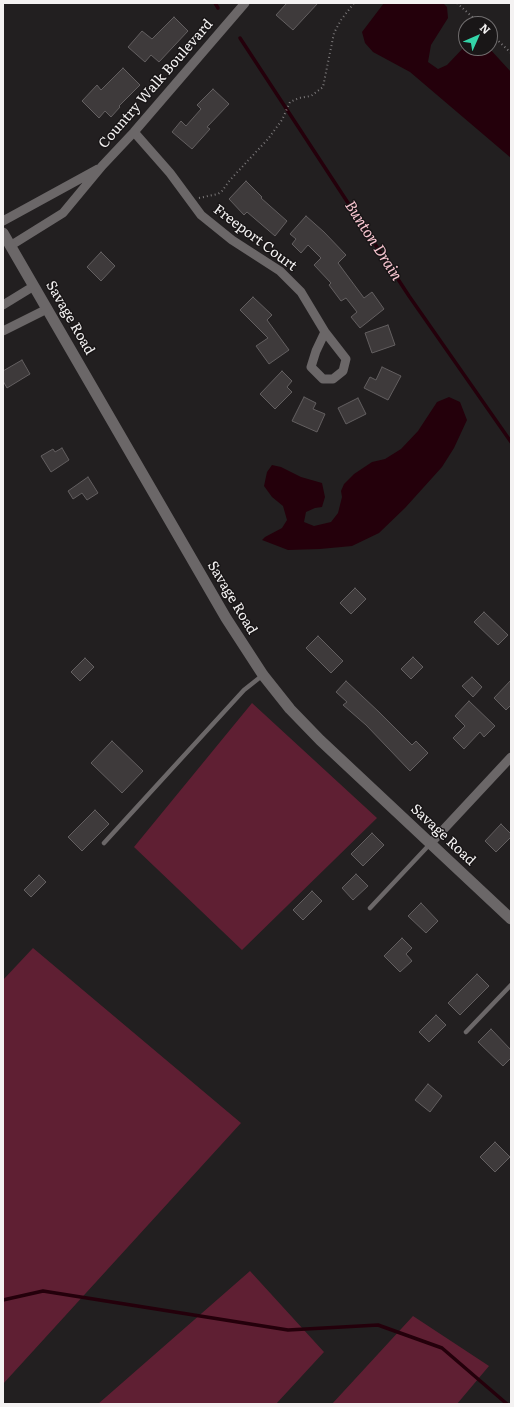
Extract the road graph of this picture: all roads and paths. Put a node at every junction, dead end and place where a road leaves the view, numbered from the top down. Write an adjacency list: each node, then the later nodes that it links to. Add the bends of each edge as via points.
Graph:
1 (245, 3): 7 (street, Country Walk Boulevard)
2 (354, 3): 9 (path, via 334,33 322,88 311,96 290,102 282,120 268,139 222,191)
3 (457, 3): 4 (path)
4 (471, 16)
5 (498, 41): 6 (path)
6 (511, 53)
7 (134, 132): 8 (street, Country Walk Boulevard); 17 (street, Freeport Court, via 170,173 201,215 232,240 280,272 301,292)
8 (102, 166): 10 (street, Country Walk Boulevard); 12 (street, Country Walk Boulevard, via 63,213)
9 (198, 198)
10 (3, 221)
11 (3, 233): 12 (street, Savage Road)
12 (10, 246): 13 (street, Savage Road)
13 (34, 286): 14 (street); 15 (street, Savage Road)
14 (3, 305)
15 (47, 309): 16 (street); 18 (street, Savage Road, via 226,618)
16 (3, 331)
17 (325, 332): 17 (street, Freeport Court, via 311,367 323,379 333,379 343,371 346,359)
18 (263, 675): 20 (lane, via 244,690); 21 (street, Savage Road, via 290,709)
19 (511, 757): 21 (street)
20 (104, 843)
21 (430, 844): 22 (lane); 23 (street, Savage Road)
22 (370, 908)
23 (511, 919)
24 (511, 986): 25 (lane)
25 (466, 1032)

